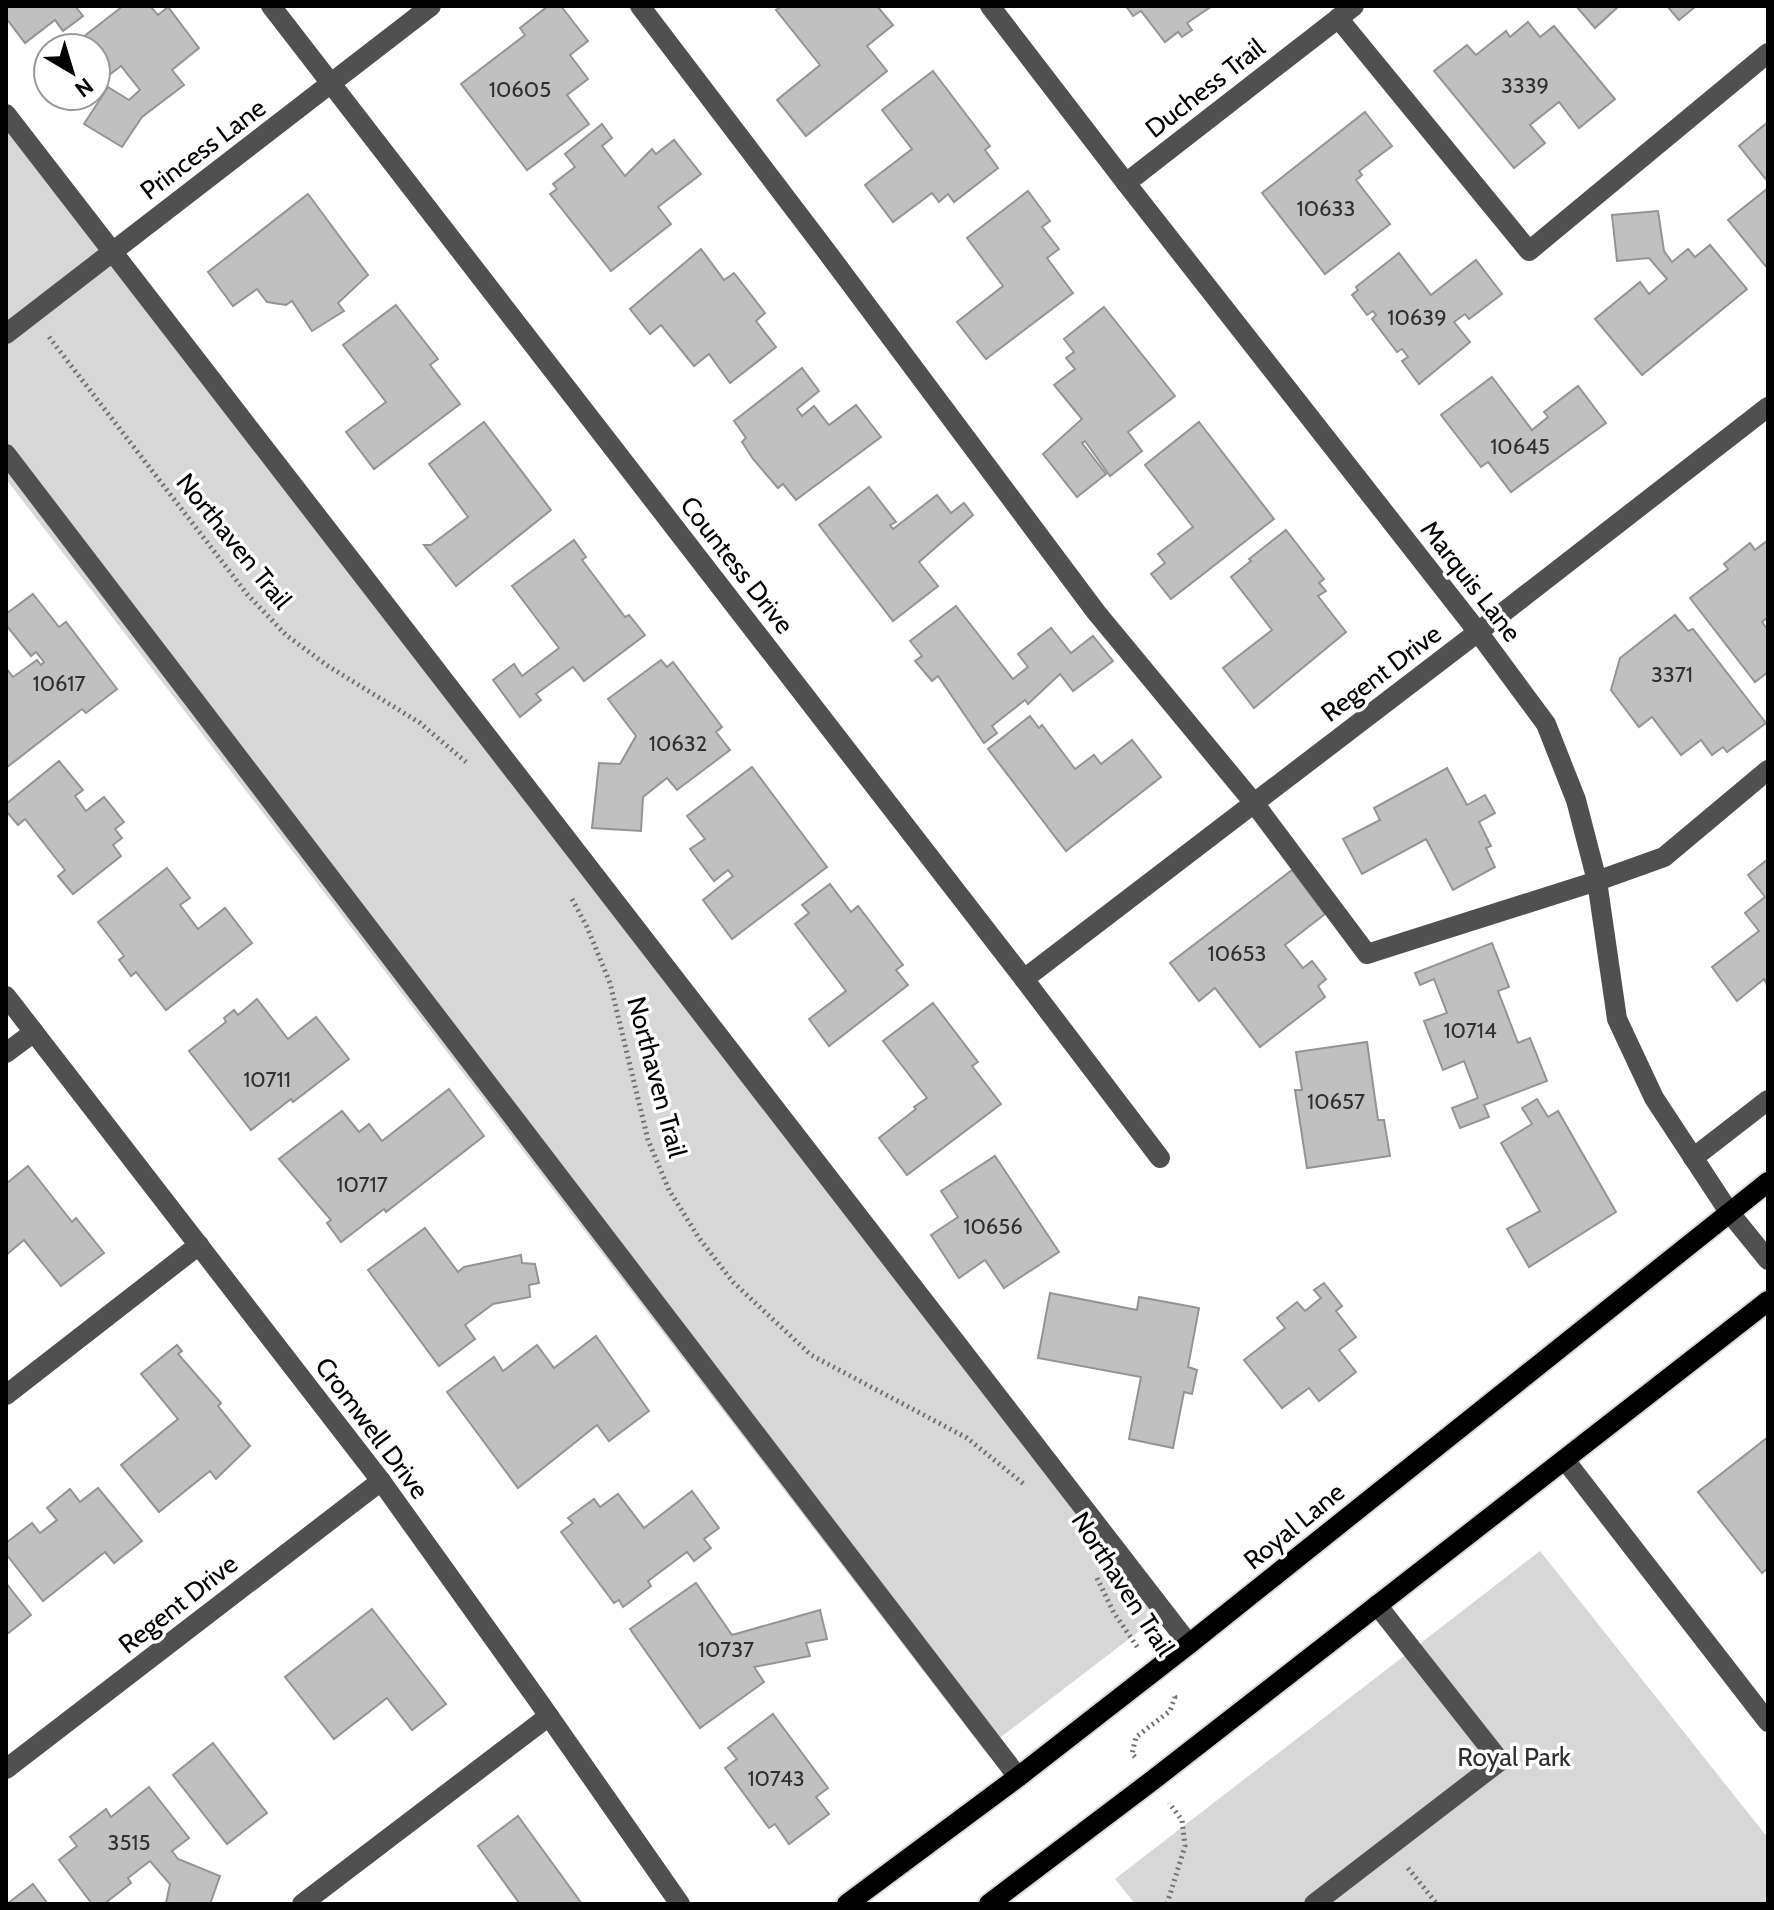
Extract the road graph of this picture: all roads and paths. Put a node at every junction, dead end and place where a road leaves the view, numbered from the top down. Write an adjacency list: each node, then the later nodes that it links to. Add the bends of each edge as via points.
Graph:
1 (271, 6): 7 (street, Countess Drive)
2 (431, 6): 7 (street, Princess Lane)
3 (640, 6): 18 (street, via 1096,612)
4 (990, 6): 9 (street, Marquis Lane)
5 (1349, 9): 6 (street, via 1529,251); 9 (street, Duchess Trail)
6 (1768, 53)
7 (331, 84): 10 (street, Princess Lane); 21 (street, Countess Drive)
8 (6, 114): 10 (street)
9 (1126, 183): 15 (street, Marquis Lane)
10 (112, 252): 11 (street, Princess Lane); 39 (street)
11 (31, 314): 12 (street, Princess Lane); 17 (path, Northaven Trail, via 247,594 286,635 420,723)
12 (6, 334)
13 (1768, 407): 15 (street, Regent Drive)
14 (6, 454): 44 (street)
15 (1478, 632): 18 (street, Regent Drive); 19 (street, Marquis Lane, via 1546,724 1576,800)
16 (1768, 770): 19 (street, via 1664,857)
17 (475, 772)
18 (1254, 803): 19 (street, via 1367,954); 21 (street, Regent Drive)
19 (1597, 881): 27 (street, Marquis Lane, via 1617,1019 1654,1098)
20 (565, 888): 36 (path, Northaven Trail, via 610,983 648,1140 669,1190 707,1249 733,1282 811,1355 967,1438)
21 (1024, 979): 26 (street, Countess Drive)
22 (6, 996): 23 (street, Cromwell Drive)
23 (34, 1032): 24 (street); 30 (street, Cromwell Drive)
24 (6, 1053)
25 (1768, 1100): 27 (street)
26 (1160, 1158)
27 (1693, 1158): 29 (street, Marquis Lane)
28 (1768, 1182): 29 (main road, Royal Lane)
29 (1729, 1212): 31 (street, Marquis Lane); 39 (main road, Royal Lane)
30 (199, 1245): 33 (street); 35 (street, Cromwell Drive)
31 (1768, 1260)
32 (1768, 1301): 34 (main road)
33 (6, 1395)
34 (1565, 1460): 38 (main road); 42 (street)
35 (381, 1481): 41 (street, Cromwell Drive); 43 (street, Regent Drive)
36 (1034, 1494)
37 (1092, 1567): 40 (path, Northaven Trail, via 1114,1613)
38 (1377, 1605): 45 (main road); 46 (street, via 1500,1761)
39 (1189, 1644): 40 (main road, Royal Lane)
40 (1154, 1670): 44 (main road, Royal Lane); 45 (path, Northaven Trail, via 1175,1697 1170,1711 1136,1737 1132,1754)
41 (549, 1716): 47 (street); 48 (street, Cromwell Drive)
42 (1768, 1722)
43 (6, 1769)
44 (1018, 1777): 49 (main road, Royal Lane)
45 (1153, 1780): 50 (main road); 51 (path, Northaven Trail, via 1182,1820 1185,1846)
46 (1390, 1845): 52 (street); 53 (path)
47 (302, 1904)
48 (680, 1904)
49 (847, 1904)
50 (989, 1904)
51 (1167, 1904)
52 (1314, 1904)
53 (1437, 1904)

